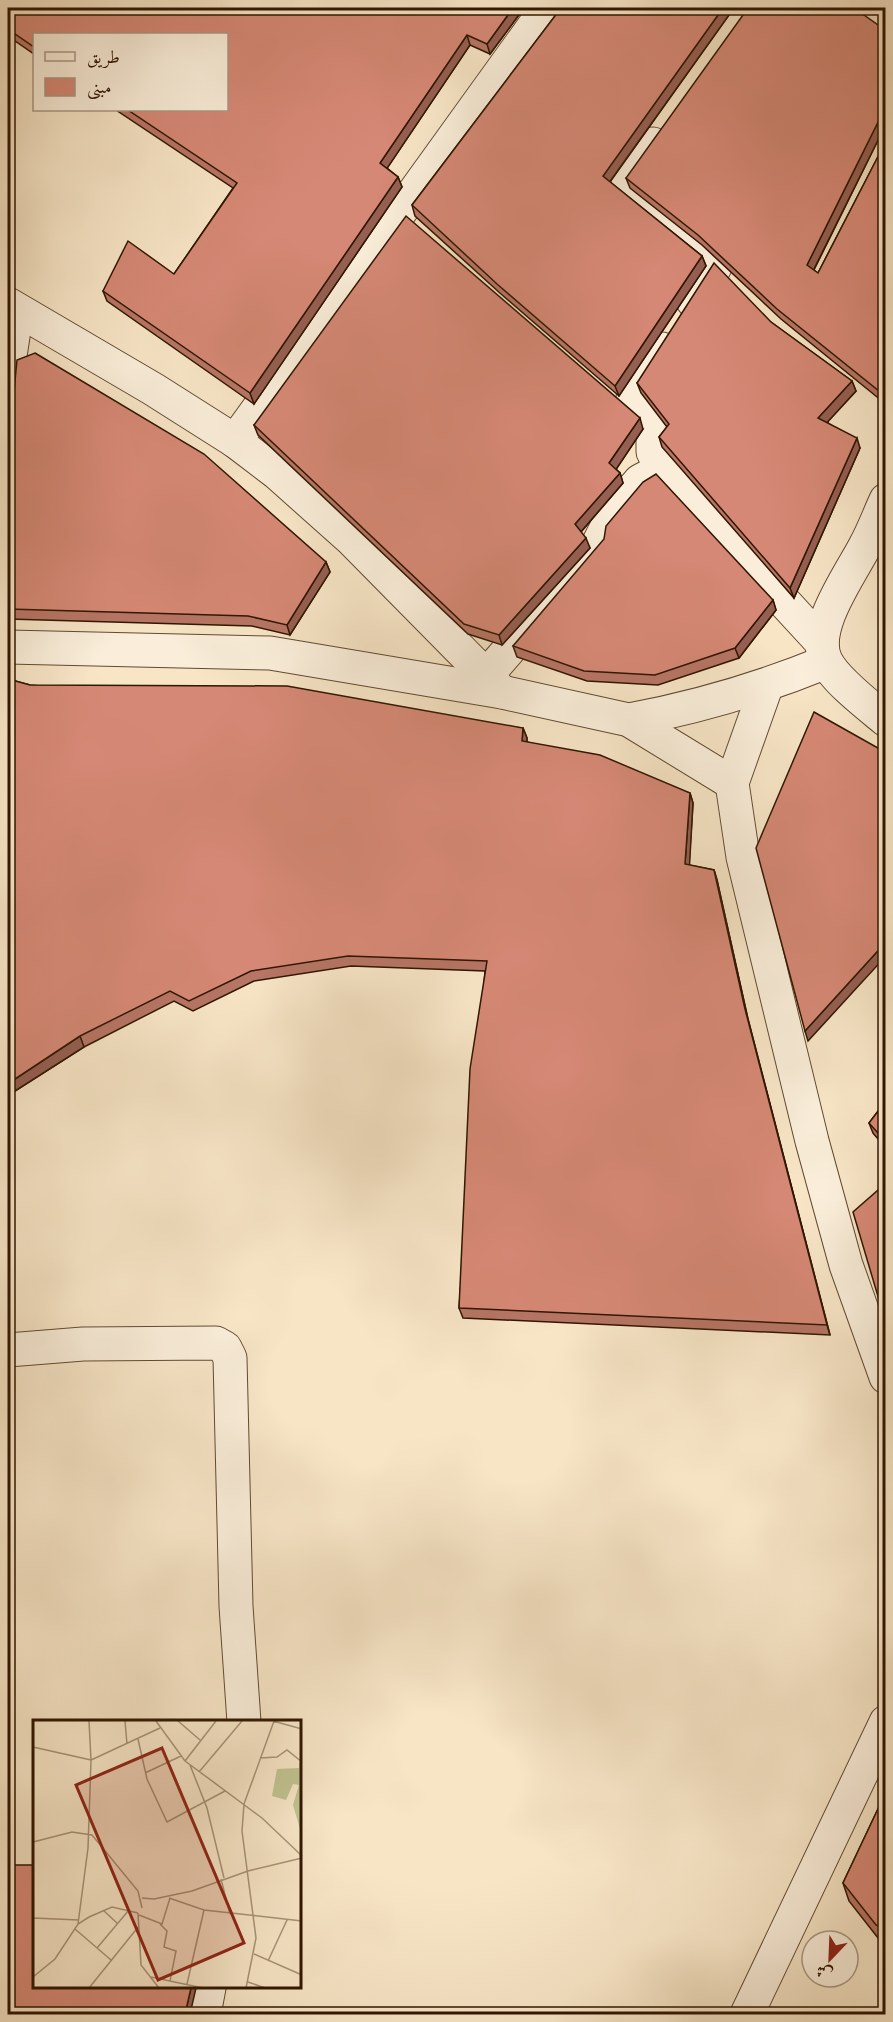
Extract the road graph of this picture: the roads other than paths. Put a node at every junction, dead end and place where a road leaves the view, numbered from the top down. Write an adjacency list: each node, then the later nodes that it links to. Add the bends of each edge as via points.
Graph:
1 (547, 8): 5 (street)
2 (669, 122): 6 (street, via 629,179 627,188 709,255 715,267 634,392 635,402 653,423 655,459)
3 (12, 307): 4 (street); 5 (street)
4 (8, 369)
5 (235, 441): 11 (street, via 351,539)
6 (671, 479): 10 (street); 11 (street, via 653,474 640,481 616,509 595,550)
7 (885, 500): 8 (street)
8 (876, 539): 10 (street, via 829,613)
9 (8, 647): 11 (street, via 270,653)
10 (824, 652): 12 (street); 14 (street, via 856,696)
11 (495, 683): 13 (street)
12 (766, 687): 13 (street); 15 (street)
13 (629, 720): 15 (street)
14 (885, 720)
15 (732, 783): 17 (street, via 759,935 812,1141 846,1265)
16 (8, 1350): 18 (street, via 83,1344 216,1343 225,1348 230,1358 236,1606)
17 (885, 1377)
18 (244, 1720)
19 (885, 1722): 22 (street)
20 (209, 1989): 21 (street)
21 (204, 2014)
22 (747, 2014)

